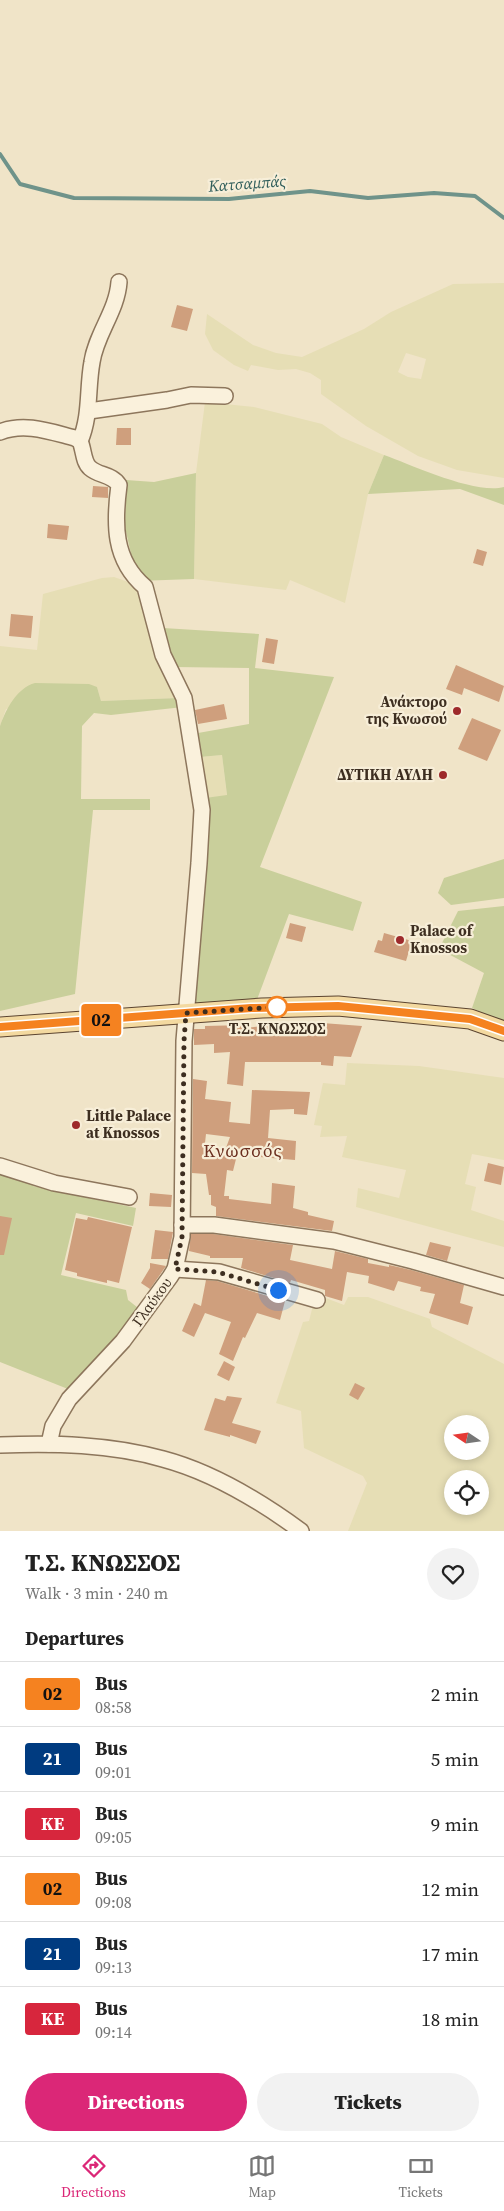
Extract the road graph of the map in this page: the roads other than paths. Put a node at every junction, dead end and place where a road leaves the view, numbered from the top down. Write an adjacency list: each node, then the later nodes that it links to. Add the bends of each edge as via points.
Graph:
1 (119, 282): 3 (street, via 116,302 92,361)
2 (225, 396): 3 (street, via 190,395)
3 (89, 411): 5 (street)
4 (0, 432): 5 (street, via 32,428)
5 (80, 441): 6 (street, Γλαύκου, via 90,468 119,485 116,532 120,554 144,587 163,655 184,698 202,810)
6 (186, 1013): 7 (main road); 8 (main road, via 283,1006 350,1006 470,1019); 11 (street, Γλαύκου)
7 (0, 1027)
8 (504, 1031)
9 (0, 1166): 10 (street, via 54,1182)
10 (129, 1198)
11 (182, 1225): 12 (street, Γλαύκου); 13 (street, via 214,1225 334,1241)
12 (175, 1269): 14 (street, via 218,1272); 15 (street, Γλαύκου, via 124,1341 68,1399 53,1426)
13 (504, 1287)
14 (317, 1300)
15 (49, 1444): 16 (street); 17 (street, via 122,1450 181,1465 255,1501)
16 (0, 1445)
17 (301, 1531)

